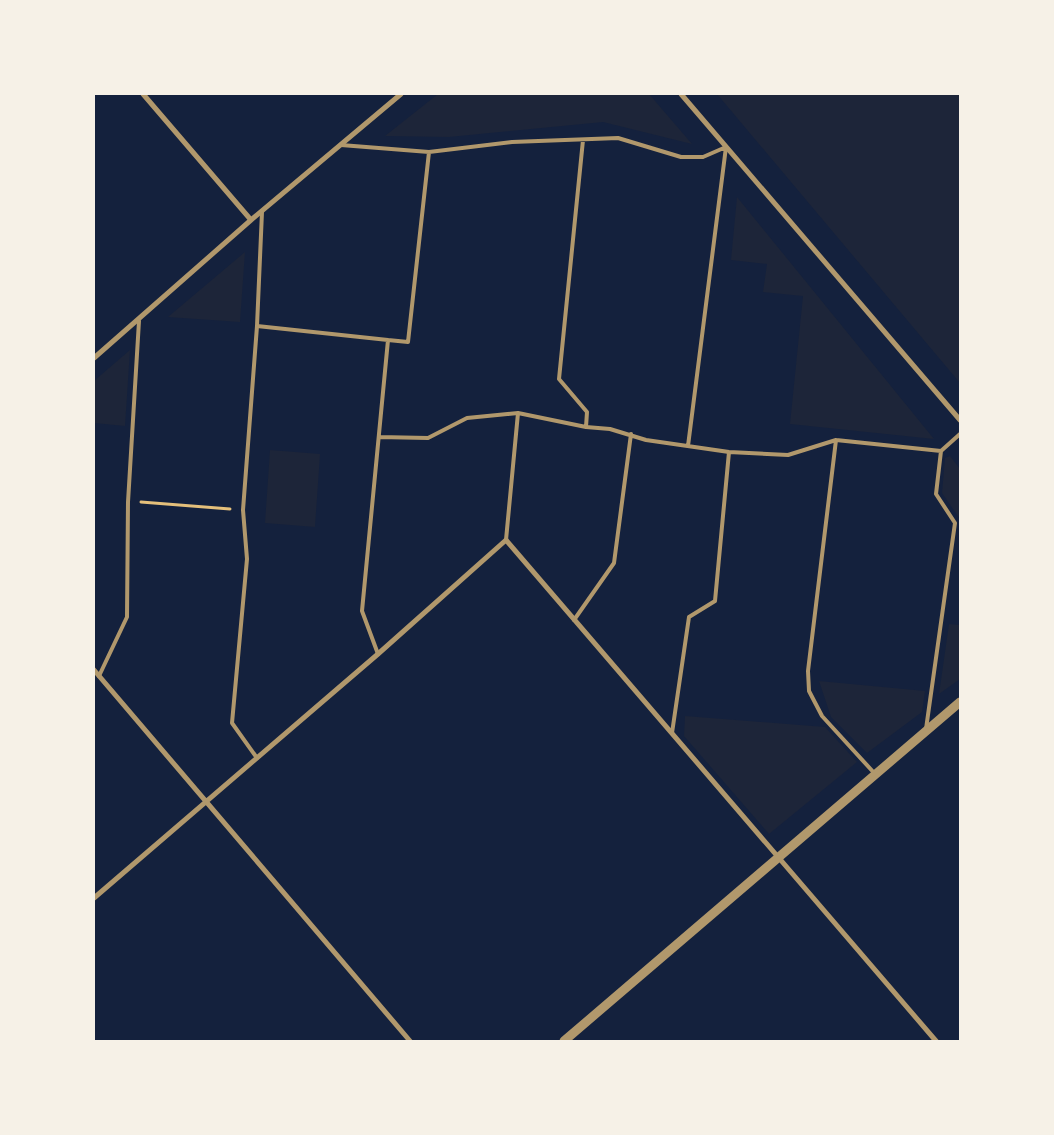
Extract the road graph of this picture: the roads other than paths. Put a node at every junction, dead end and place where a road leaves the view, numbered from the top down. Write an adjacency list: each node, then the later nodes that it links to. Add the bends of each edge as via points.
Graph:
1 (142, 94): 9 (street)
2 (401, 94): 5 (street)
3 (681, 94): 6 (street)
4 (583, 140): 6 (lane, via 618,138 681,157 703,157); 7 (lane, via 512,142); 16 (lane, via 559,379 587,412)
5 (341, 145): 7 (lane); 8 (street)
6 (726, 147): 15 (street); 21 (lane)
7 (430, 152): 12 (lane, via 408,342)
8 (262, 212): 9 (street); 11 (lane)
9 (252, 220): 10 (street)
10 (139, 321): 13 (street); 28 (lane, via 128,502 126,618)
11 (257, 326): 12 (lane); 32 (lane, via 243,510 247,559 232,723)
12 (388, 340): 19 (lane)
13 (94, 358)
14 (518, 413): 16 (lane); 19 (lane, via 467,418 428,438); 24 (lane)
15 (960, 420)
16 (586, 427): 17 (lane)
17 (631, 434): 21 (lane, via 646,440); 25 (lane, via 614,563)
18 (960, 434): 23 (lane)
19 (379, 438): 26 (lane, via 362,611)
20 (836, 440): 22 (lane, via 788,455); 23 (lane); 33 (lane, via 808,671 809,691 822,716)
21 (688, 446): 22 (lane)
22 (729, 452): 31 (lane, via 715,601 689,617)
23 (941, 452): 30 (lane, via 936,494 955,523)
24 (506, 540): 25 (street); 26 (street)
25 (574, 620): 31 (street)
26 (378, 654): 32 (street)
27 (94, 670): 28 (street)
28 (99, 676): 34 (street)
29 (960, 702): 30 (street)
30 (926, 731): 33 (street)
31 (672, 733): 35 (street)
32 (257, 758): 34 (street)
33 (876, 774): 35 (street)
34 (206, 802): 36 (street); 37 (street)
35 (778, 858): 38 (street); 39 (street)
36 (94, 898)
37 (410, 1041)
38 (564, 1041)
39 (936, 1041)

